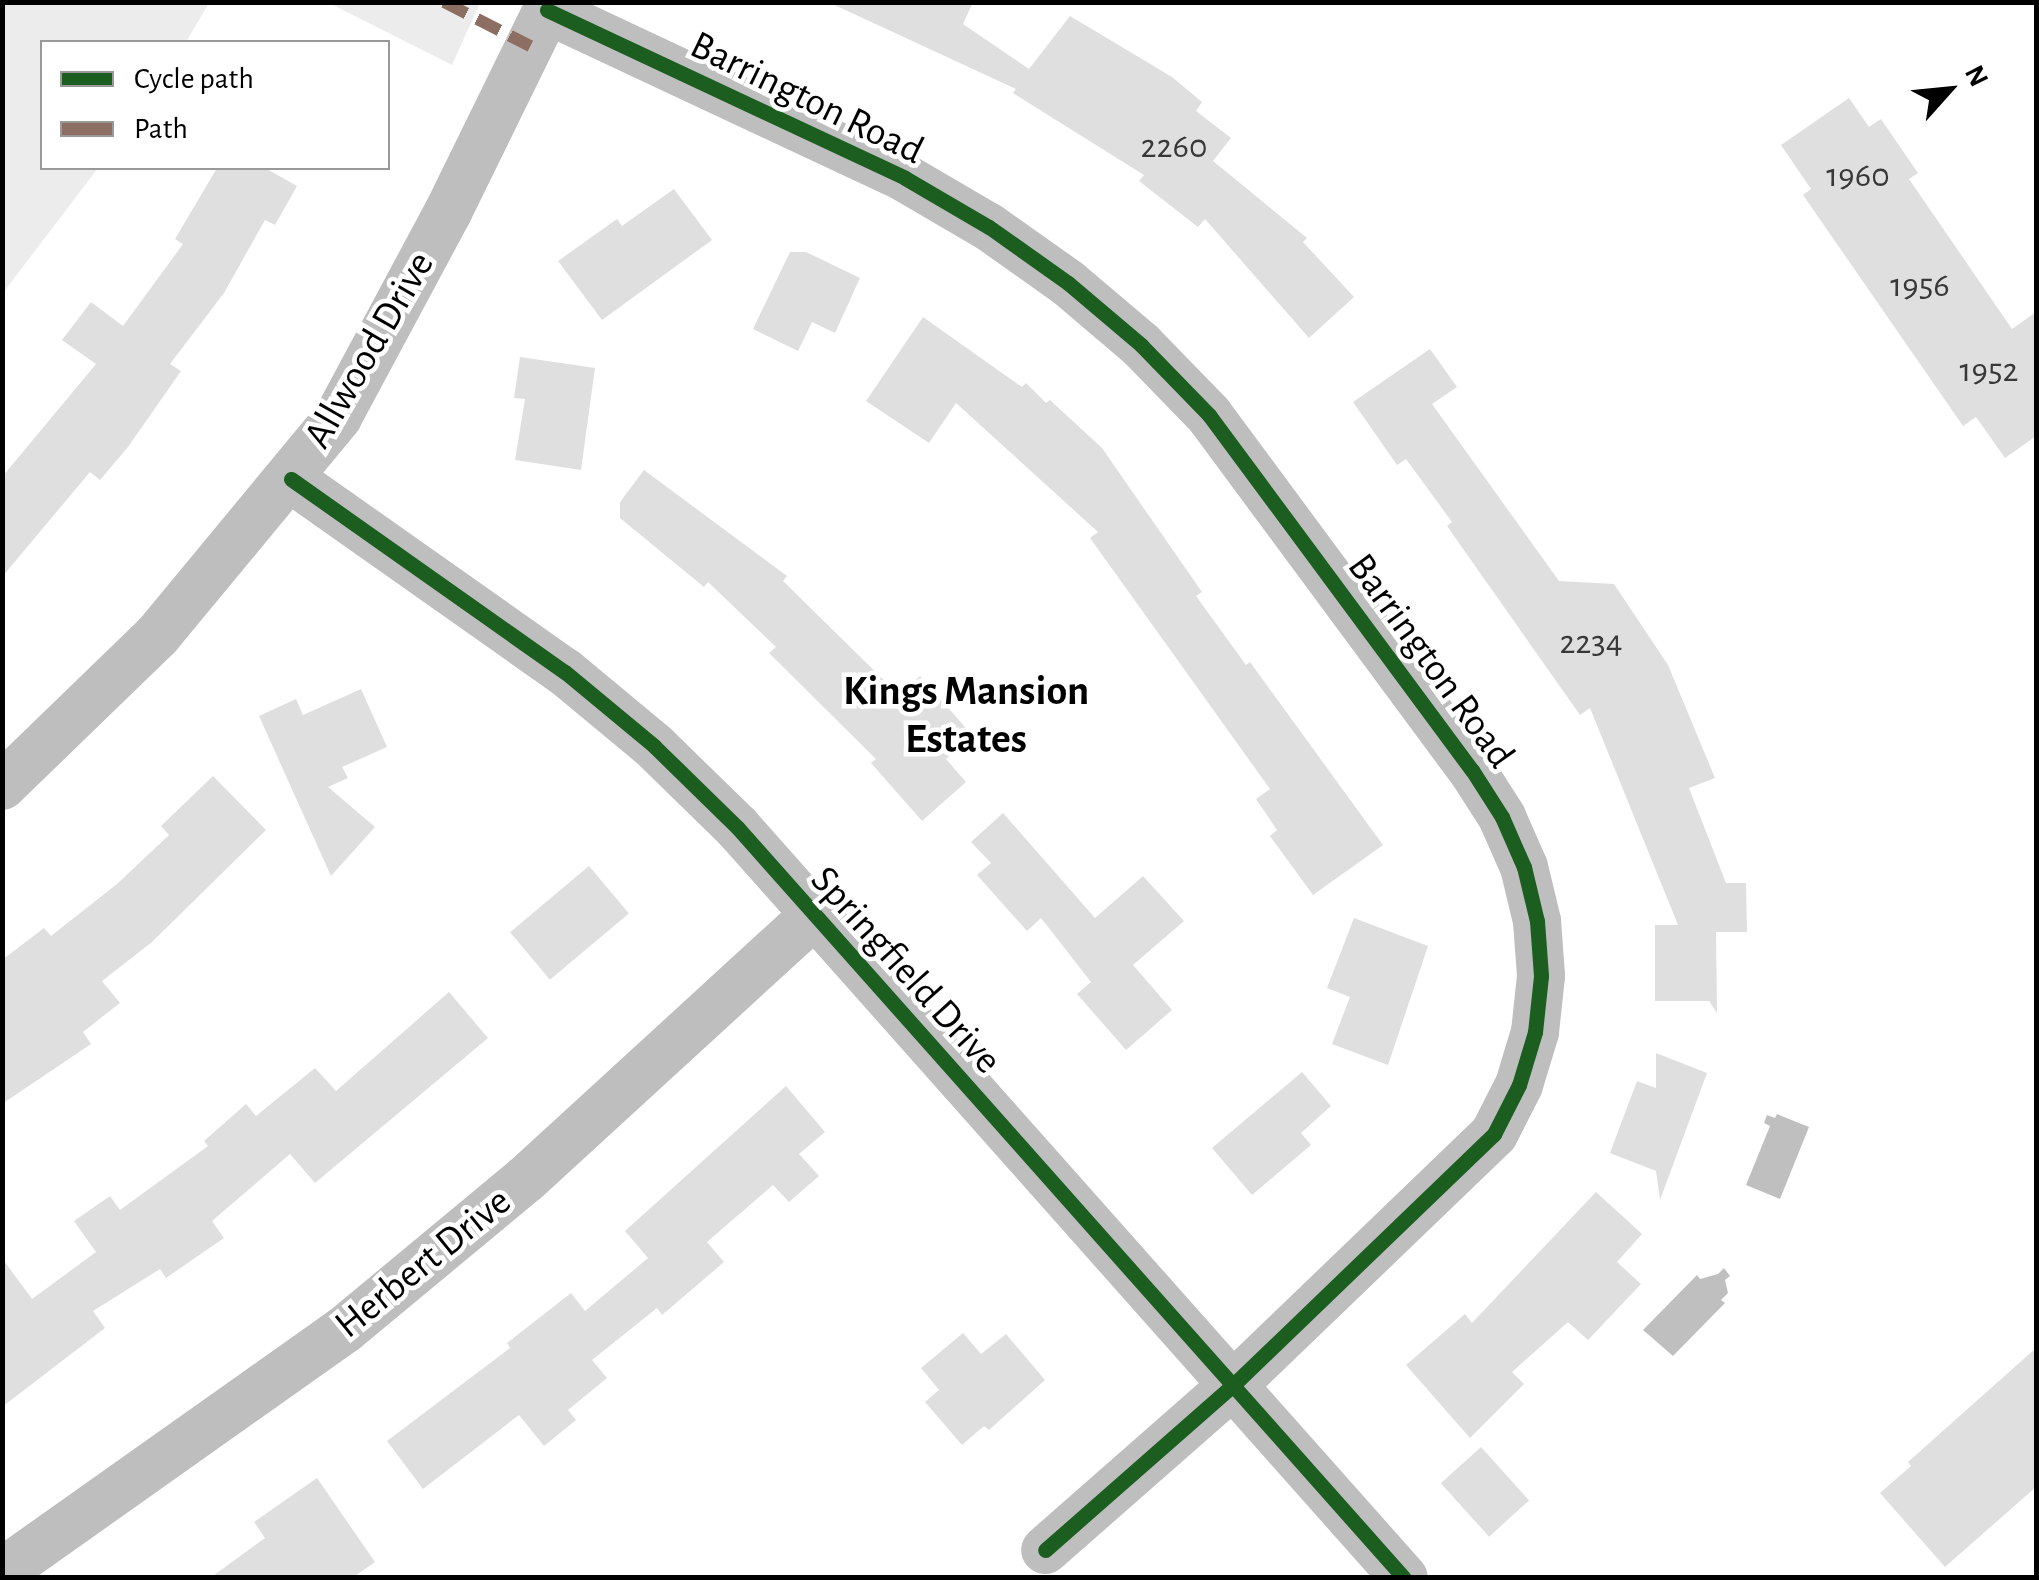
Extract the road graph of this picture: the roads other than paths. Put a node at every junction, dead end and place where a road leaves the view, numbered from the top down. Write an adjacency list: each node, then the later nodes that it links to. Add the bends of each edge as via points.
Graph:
1 (549, 6): 2 (street, Allwood Drive, via 338,417); 5 (street, Barrington Road, via 905,178 1068,283 1209,414 1502,816 1524,868 1539,940 1535,1032 1519,1085 1494,1134)
2 (291, 479): 3 (street, Allwood Drive, via 157,636); 4 (street, Springfield Drive, via 565,672 738,827)
3 (2, 786)
4 (813, 916): 5 (street, Springfield Drive); 7 (street, Herbert Drive, via 526,1179 344,1330)
5 (1233, 1385): 6 (street, Barrington Road); 8 (street, Springfield Drive)
6 (1044, 1550)
7 (2, 1572)
8 (1404, 1578)

